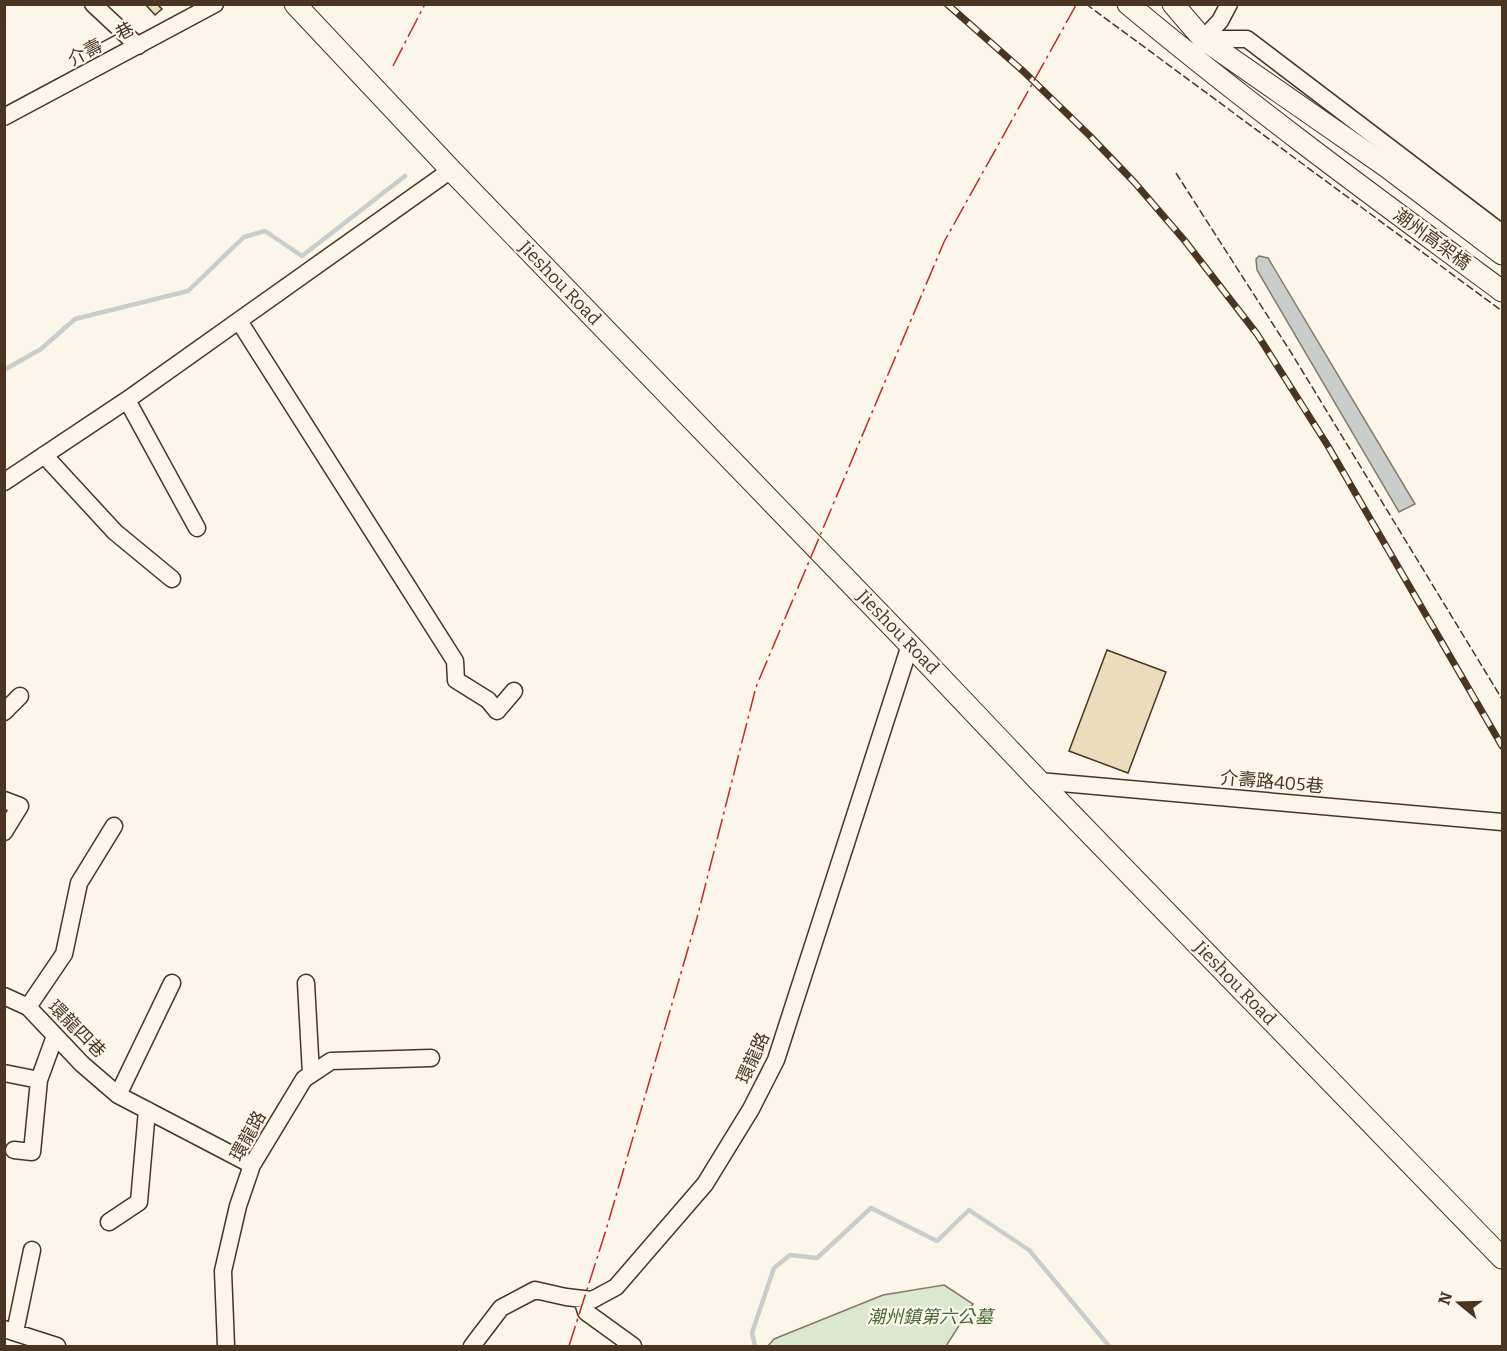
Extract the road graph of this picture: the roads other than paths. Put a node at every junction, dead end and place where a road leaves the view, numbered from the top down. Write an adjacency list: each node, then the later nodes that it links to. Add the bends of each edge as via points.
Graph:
1 (93, 4): 7 (street)
2 (215, 4): 7 (street, 介壽一巷)
3 (295, 4): 10 (main road, Jieshou Road)
4 (1128, 4): 8 (main road)
5 (1173, 4): 8 (main road)
6 (1229, 4): 8 (street, via 1220,21)
7 (138, 46): 9 (street, 介壽一巷)
8 (1195, 46): 11 (street, via 1247,39); 12 (main road, 潮州高架橋, via 1387,166); 13 (main road, 潮州高架橋, via 1361,188); 14 (street, via 1216,88)
9 (4, 117)
10 (451, 170): 15 (street); 21 (main road, Jieshou Road)
11 (1503, 233)
12 (1503, 254)
13 (1503, 291)
14 (1503, 298)
15 (239, 321): 16 (street); 22 (street, via 455,661 456,680 488,700 497,711)
16 (127, 400): 17 (street); 19 (street)
17 (44, 455): 18 (street); 20 (street, via 115,532)
18 (4, 482)
19 (197, 528)
20 (172, 579)
21 (910, 645): 25 (main road, Jieshou Road); 46 (street, 環龍路, via 777,1060 705,1184 616,1287 592,1300)
22 (514, 692)
23 (20, 696): 24 (street)
24 (4, 712)
25 (1039, 781): 27 (street, 介壽路405巷); 45 (main road, Jieshou Road)
26 (4, 800): 29 (street, via 20,806)
27 (1503, 822)
28 (114, 826): 33 (street, via 79,883 64,954)
29 (4, 832)
30 (172, 983): 39 (street)
31 (306, 983): 37 (street)
32 (4, 996): 33 (street, 環龍四巷)
33 (28, 1007): 34 (street, 環龍四巷)
34 (55, 1036): 38 (street); 39 (street, 環龍四巷)
35 (431, 1059): 37 (street, 環龍路, via 331,1061)
36 (4, 1073): 38 (street)
37 (311, 1074): 42 (street, 環龍路, via 304,1079)
38 (39, 1080): 41 (street, via 32,1152)
39 (118, 1095): 40 (street, 環龍四巷)
40 (147, 1110): 42 (street, 環龍四巷); 43 (street, via 140,1202)
41 (14, 1150)
42 (252, 1165): 49 (street, 環龍路, via 223,1271)
43 (109, 1222)
44 (32, 1250): 47 (street)
45 (1503, 1258)
46 (582, 1299): 50 (street, 環龍路, via 535,1290 501,1308); 51 (street, via 586,1312)
47 (10, 1331): 48 (street)
48 (57, 1347)
49 (226, 1347)
50 (472, 1347)
51 (633, 1347)

